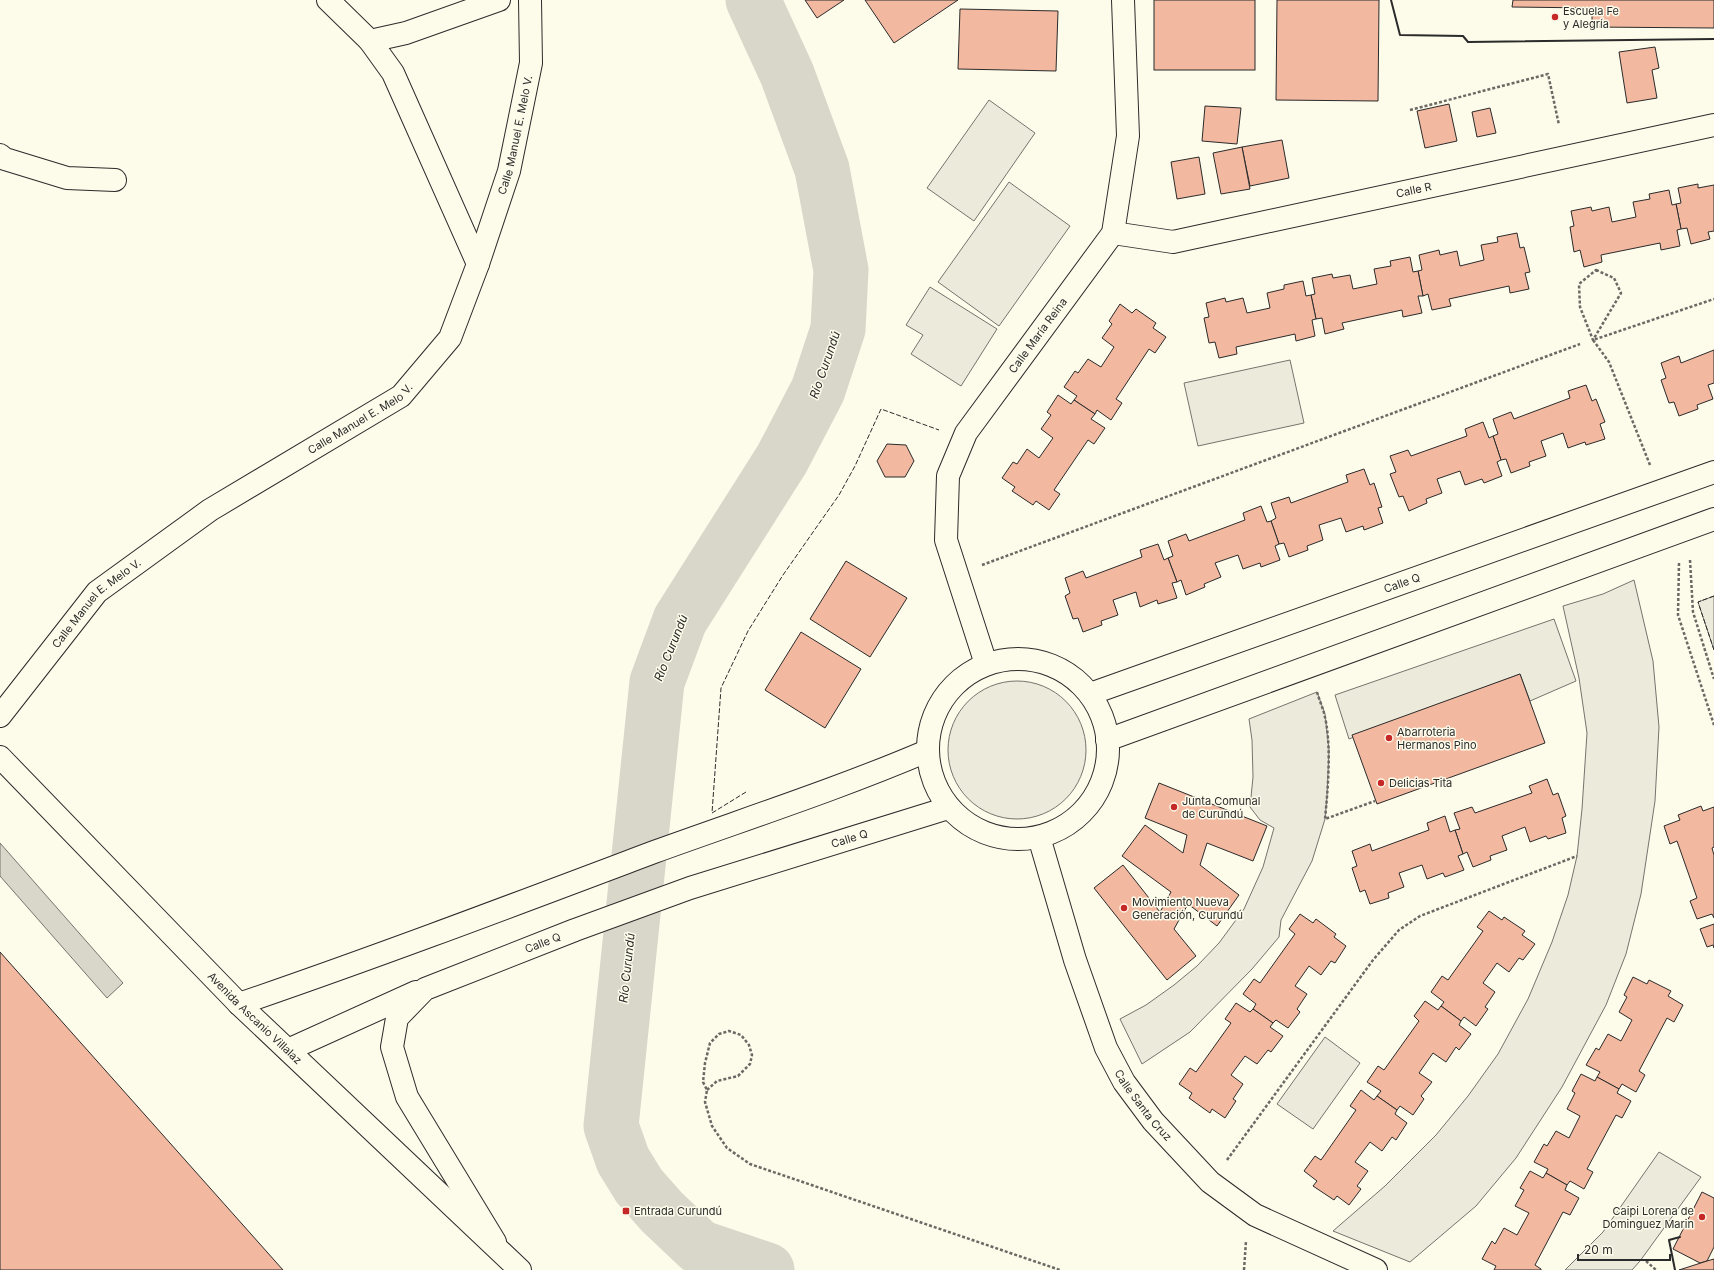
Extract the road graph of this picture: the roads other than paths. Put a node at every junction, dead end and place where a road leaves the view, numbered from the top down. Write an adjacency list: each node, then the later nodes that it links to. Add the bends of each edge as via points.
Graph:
1 (328, 0): 5 (street)
2 (499, 0): 5 (street, via 406,33)
3 (530, 0): 10 (street, Calle Manuel E. Melo V., via 531,63 509,171)
4 (1123, 0): 9 (street, Calle María Reina, via 1128,136)
5 (370, 41): 10 (street, via 393,73)
6 (1714, 125): 9 (street, Calle R, via 1173,242)
7 (0, 155): 8 (street, via 5,159 67,178)
8 (115, 180)
9 (1113, 233): 13 (street, Calle María Reina, via 966,433 948,476 946,540)
10 (478, 264): 15 (street, Calle Manuel E. Melo V., via 450,338 401,396 210,510 97,592)
11 (1714, 472): 14 (street, Calle Q)
12 (1714, 519): 16 (street)
13 (986, 664): 14 (street, via 1008,658 1032,659 1054,665 1074,678); 17 (street, via 962,678 943,698 931,723)
14 (1090, 694): 16 (street, via 1102,716)
15 (0, 716)
16 (1108, 740): 20 (street, via 1106,766 1098,790 1083,811 1063,827)
17 (927, 751): 19 (street, via 930,771 937,790); 22 (street, via 877,772)
18 (0, 756): 22 (street, Avenida Ascanio Villalaz)
19 (948, 808): 20 (street, via 963,821 998,838 1019,840); 21 (street, Calle Q, via 690,888)
20 (1039, 837): 26 (street, Calle Santa Cruz, via 1075,960 1106,1048 1124,1082 1153,1121 1210,1182 1255,1215)
21 (425, 989): 23 (street); 24 (street, Calle Q, via 397,1018 392,1047 407,1097)
22 (239, 1004): 23 (street, Avenida Ascanio Villalaz)
23 (288, 1050): 24 (street, Avenida Ascanio Villalaz)
24 (499, 1250): 25 (street, Avenida Ascanio Villalaz)
25 (520, 1270)
26 (1376, 1270)

